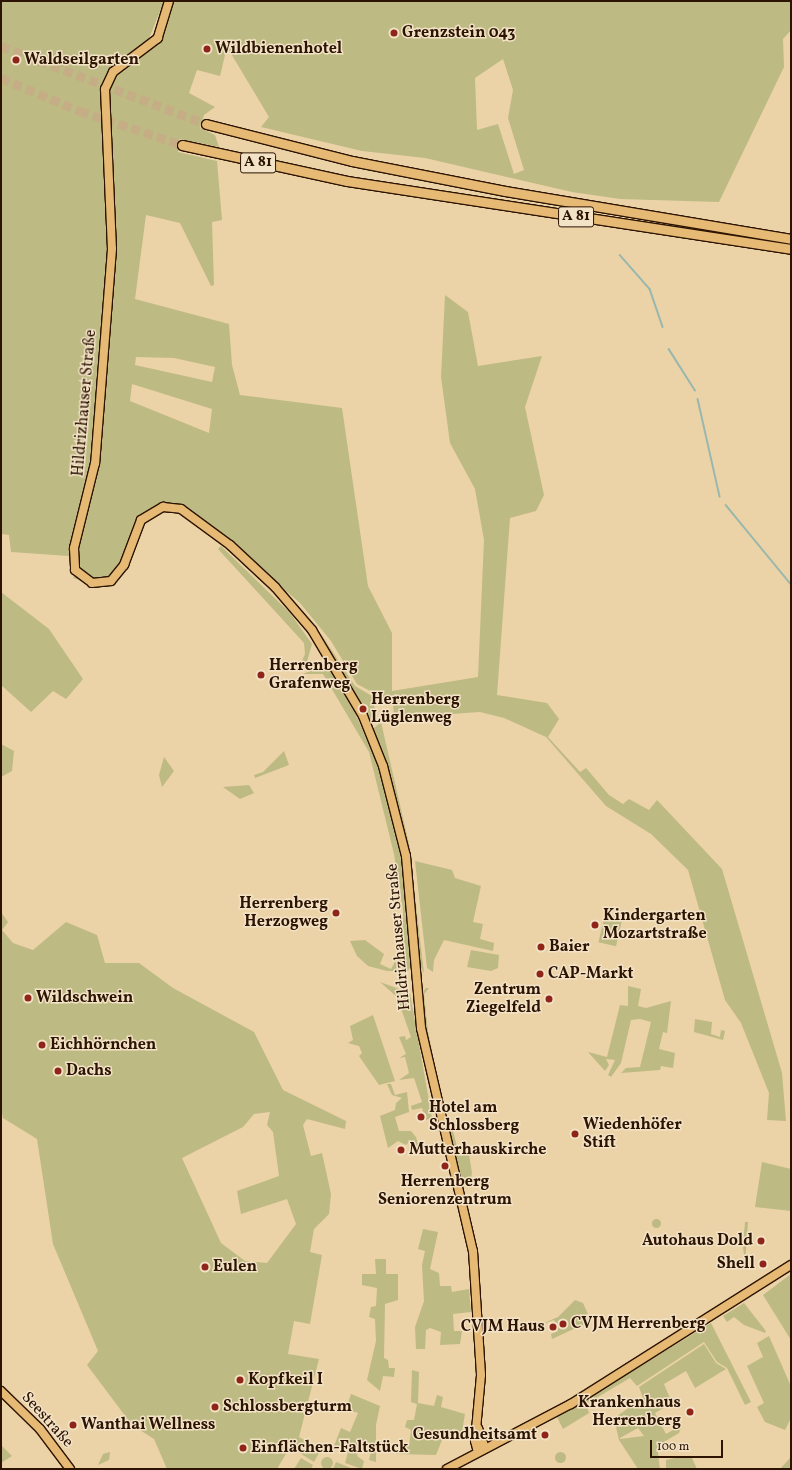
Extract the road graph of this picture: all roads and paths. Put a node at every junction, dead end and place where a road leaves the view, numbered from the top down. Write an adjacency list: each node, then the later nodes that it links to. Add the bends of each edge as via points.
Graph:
1 (169, 1): 8 (main road, Hildrizhauser Straße, via 156,42 113,72 105,89 112,249 95,463 74,548 75,570 92,583 111,581 124,565 141,520 163,507 181,509 230,545 275,587 312,630 364,716 383,766 406,856 421,1028 473,1251 481,1375 475,1441)
2 (206, 124): 4 (highway, A 81, via 339,158 605,210)
3 (182, 145): 5 (highway, A 81, via 360,184)
4 (791, 239)
5 (791, 248)
6 (791, 1265): 8 (main road, via 557,1412)
7 (1, 1391): 10 (main road, Seestraße, via 47,1436)
8 (482, 1450): 9 (main road)
9 (450, 1467)
10 (70, 1469)

